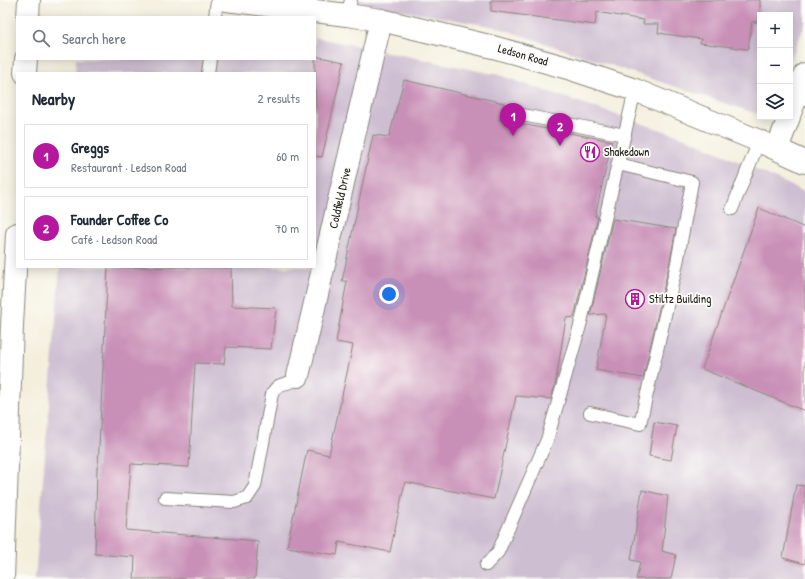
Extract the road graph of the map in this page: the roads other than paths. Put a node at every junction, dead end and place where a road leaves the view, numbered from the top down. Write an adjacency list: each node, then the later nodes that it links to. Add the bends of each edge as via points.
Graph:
1 (29, 0): 5 (street)
2 (218, 0): 6 (lane)
3 (226, 0): 4 (street, Ledson Road)
4 (349, 7): 7 (street, Ledson Road)
5 (28, 16)
6 (215, 16)
7 (381, 20): 13 (street, Ledson Road, via 493,47); 23 (street, Coldfield Drive)
8 (26, 60): 10 (street)
9 (210, 60): 11 (lane)
10 (25, 72)
11 (208, 72)
12 (805, 74): 14 (street)
13 (634, 90): 17 (lane); 18 (street, Ledson Road)
14 (793, 105)
15 (512, 113): 17 (lane)
16 (787, 120): 18 (street)
17 (624, 135): 20 (lane)
18 (768, 145): 19 (street, Ledson Road); 21 (lane)
19 (805, 162)
20 (618, 164): 24 (lane, via 692,182 640,424); 26 (lane, via 581,322 548,440 498,552)
21 (732, 209)
22 (16, 252): 27 (street)
23 (298, 376): 25 (lane, via 290,383 280,384 272,394 255,486 247,498 234,502)
24 (590, 413)
25 (165, 498)
26 (486, 565)
27 (3, 579)

